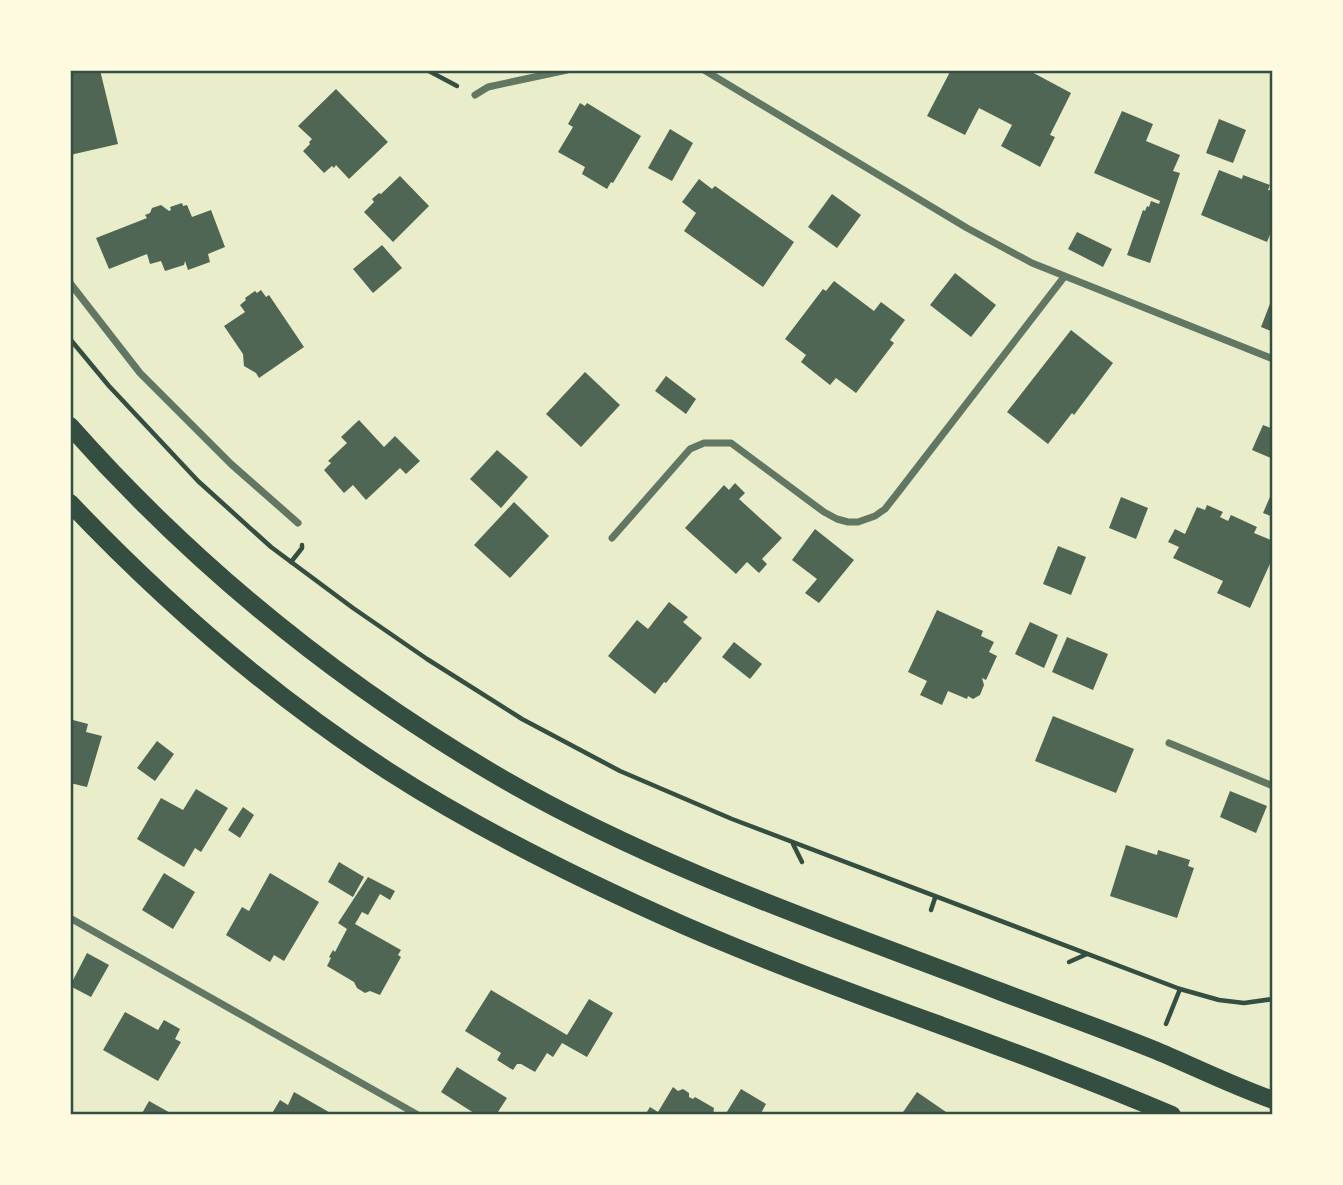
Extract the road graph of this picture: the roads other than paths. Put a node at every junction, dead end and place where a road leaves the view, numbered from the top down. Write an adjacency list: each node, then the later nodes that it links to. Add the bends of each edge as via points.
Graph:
1 (567, 70): 3 (street, via 488,87)
2 (704, 70): 4 (street, via 967,228)
3 (475, 95)
4 (1064, 277): 6 (street); 10 (street, via 885,509 875,516 858,522 836,519 731,443 704,443 690,449)
5 (70, 284): 9 (street, via 140,373)
6 (1273, 359)
7 (70, 426): 14 (main road, via 139,501 259,610 352,682 505,780 706,878)
8 (70, 503): 16 (main road, via 163,596 280,695 387,770 530,854 720,940)
9 (299, 523)
10 (612, 538)
11 (1169, 743): 12 (street)
12 (1273, 786)
13 (70, 918): 15 (street)
14 (1273, 1100)
15 (418, 1115)
16 (1172, 1115)

